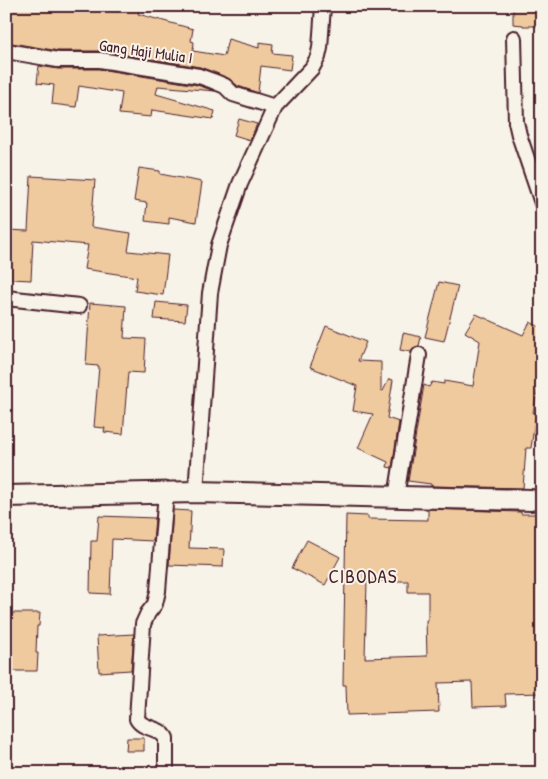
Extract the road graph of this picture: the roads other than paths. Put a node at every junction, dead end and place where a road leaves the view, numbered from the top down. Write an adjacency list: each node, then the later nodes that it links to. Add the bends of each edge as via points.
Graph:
1 (323, 6): 4 (street, via 318,57 312,68)
2 (514, 38): 5 (street, via 518,135)
3 (6, 51): 4 (street, Gang Haji Mulia I, via 58,60 100,60 199,76 225,86 233,94)
4 (275, 107): 10 (street, via 240,184 219,245 210,292)
5 (542, 203)
6 (6, 298): 7 (street)
7 (79, 306)
8 (419, 355): 13 (street)
9 (166, 492): 10 (main road); 11 (main road); 14 (street, via 158,591 155,604 143,624 137,719 144,726 164,734)
10 (196, 492): 13 (main road)
11 (6, 496)
12 (536, 496): 13 (main road)
13 (396, 497)
14 (166, 773)

